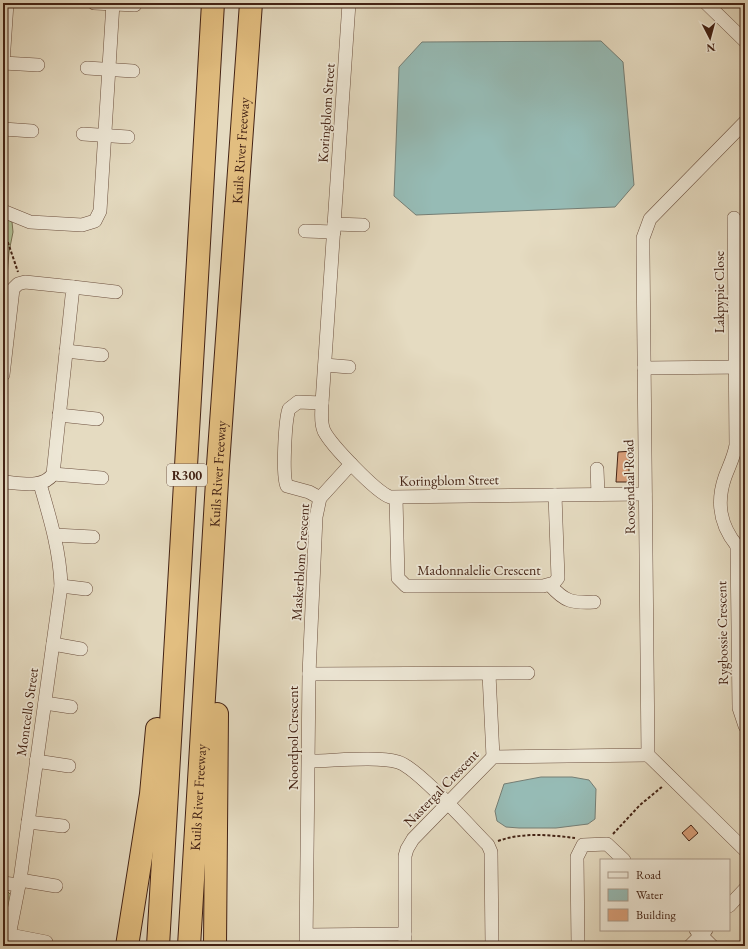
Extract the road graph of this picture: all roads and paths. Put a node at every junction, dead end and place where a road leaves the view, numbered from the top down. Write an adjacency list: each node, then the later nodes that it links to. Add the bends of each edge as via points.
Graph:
1 (7, 3): 10 (street)
2 (94, 3): 7 (street)
3 (213, 3): 48 (highway, R300)
4 (251, 3): 42 (highway, Kuils River Freeway / R300)
5 (349, 3): 26 (street, Koringblom Street)
6 (706, 3): 9 (street)
7 (113, 4): 8 (street); 14 (street)
8 (135, 5)
9 (745, 41)
10 (4, 47): 11 (street)
11 (3, 63): 12 (street)
12 (38, 65)
13 (87, 68): 14 (street)
14 (109, 70): 15 (street); 20 (street)
15 (133, 70)
16 (745, 122): 36 (street, Roosendaal Road, via 650,219 646,227 643,253)
17 (3, 129): 18 (street)
18 (32, 131)
19 (83, 134): 20 (street)
20 (105, 135): 21 (street); 22 (street, via 100,211 95,221 82,225 30,222)
21 (128, 137)
22 (3, 211)
23 (734, 218): 35 (street, Lakpypie Close)
24 (363, 225): 26 (street)
25 (3, 228): 28 (path)
26 (334, 228): 27 (street); 33 (street, Koringblom Street)
27 (305, 231)
28 (22, 283): 29 (street); 37 (street, via 16,286 12,293)
29 (73, 287): 30 (street); 31 (street)
30 (116, 292)
31 (66, 351): 32 (street); 39 (street)
32 (102, 355)
33 (325, 365): 34 (street); 38 (street, Koringblom Street)
34 (349, 367)
35 (740, 367): 36 (street); 56 (street, Lakpypie Close, via 736,445 722,487 721,510 723,526)
36 (644, 368): 50 (street, Roosendaal Road)
37 (3, 375)
38 (322, 403): 41 (street, Koringblom Street, via 324,431); 52 (street, via 302,402 289,410 285,460 287,486)
39 (59, 415): 40 (street); 44 (street)
40 (97, 418)
41 (351, 464): 52 (street, Maskerblom Crescent); 53 (street, Koringblom Street, via 380,493)
42 (218, 465): 95 (highway, Kuils River Freeway / R300); 96 (highway, via 222,524)
43 (597, 470): 49 (street)
44 (53, 474): 45 (street); 47 (street, via 48,481)
45 (102, 478)
46 (3, 482): 47 (street)
47 (40, 484): 54 (street, Montcello Street)
48 (185, 494): 93 (highway, via 173,530 151,794); 94 (highway, R300)
49 (598, 494): 50 (street, Koringblom Street); 51 (street, Koringblom Street)
50 (645, 494): 69 (street, Roosendaal Road)
51 (555, 495): 53 (street, Koringblom Street); 57 (street, Madonnalelie Crescent, via 558,578)
52 (320, 498): 64 (street, Maskerblom Crescent, via 316,517)
53 (396, 498): 57 (street, Madonnalelie Crescent, via 398,578 406,586)
54 (55, 535): 55 (street); 58 (street, Montcello Street)
55 (93, 538)
56 (741, 546): 68 (street, Rygbossie Crescent, via 739,708)
57 (550, 585): 60 (street, via 569,601)
58 (61, 586): 59 (street); 61 (street, Montcello Street)
59 (86, 589)
60 (594, 602)
61 (53, 644): 62 (street); 66 (street, Montcello Street)
62 (82, 649)
63 (528, 673): 65 (street, Noordpol Crescent)
64 (309, 674): 65 (street, Noordpol Crescent); 72 (street, Noordpol Crescent)
65 (489, 674): 70 (street)
66 (44, 703): 67 (street); 71 (street, Montcello Street)
67 (71, 707)
68 (745, 726)
69 (648, 755): 70 (street, Nastergal Crescent); 74 (street)
70 (493, 757): 75 (street, Nastergal Crescent)
71 (36, 761): 73 (street); 76 (street, Montcello Street)
72 (309, 761): 75 (street, via 400,762 412,770); 90 (street, Noordpol Crescent)
73 (69, 766)
74 (673, 779): 78 (path, via 640,805 615,830); 81 (street)
75 (447, 804): 79 (street); 91 (street, Nastergal Crescent, via 406,849)
76 (28, 822): 77 (street); 84 (street, Montcello Street)
77 (63, 826)
78 (607, 844): 80 (street); 82 (street)
79 (488, 845): 80 (path, via 508,838 533,835 578,838); 97 (street, via 492,858)
80 (583, 845): 98 (street, via 577,857)
81 (745, 850)
82 (623, 859)
83 (3, 883): 84 (street)
84 (19, 883): 85 (street); 89 (street, Montcello Street)
85 (56, 886)
86 (745, 889): 87 (street)
87 (730, 905)
88 (701, 932): 99 (street); 100 (street)
89 (9, 940): 92 (street)
90 (306, 940): 91 (street, Noordpol Crescent)
91 (405, 940)
92 (46, 942)
93 (127, 946)
94 (158, 946)
95 (189, 946)
96 (215, 946)
97 (492, 946)
98 (578, 946)
99 (690, 946)
100 (712, 946)

